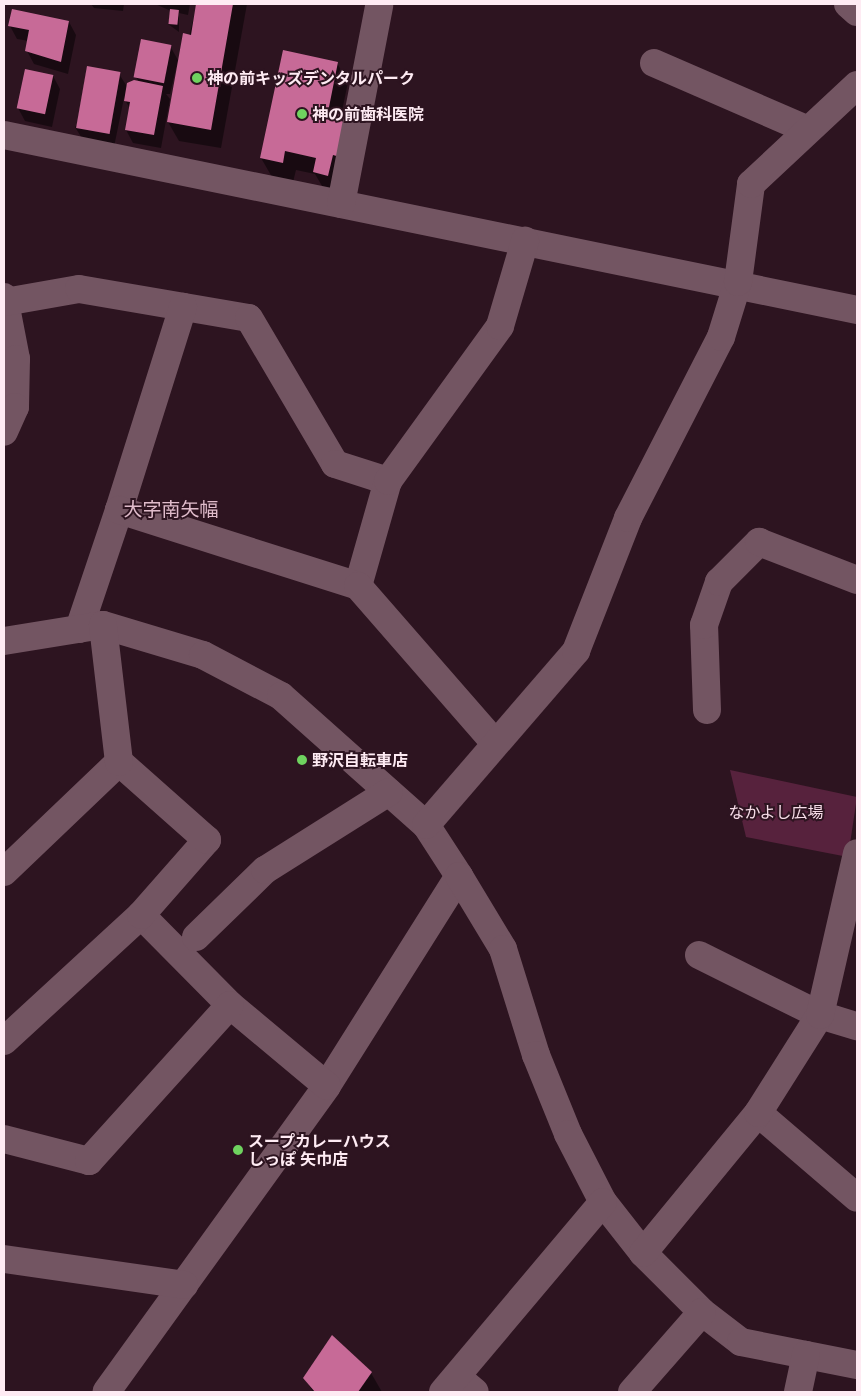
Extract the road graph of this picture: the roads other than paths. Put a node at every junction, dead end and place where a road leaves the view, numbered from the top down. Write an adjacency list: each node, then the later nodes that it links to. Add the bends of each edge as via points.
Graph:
1 (848, 4): 3 (street)
2 (379, 6): 8 (street)
3 (857, 12)
4 (654, 63): 6 (street)
5 (857, 85): 6 (street)
6 (806, 129): 10 (street, via 751,184)
7 (4, 135): 8 (street)
8 (341, 204): 9 (street)
9 (525, 241): 10 (street); 15 (street, via 500,326)
10 (738, 282): 13 (street); 22 (street, via 721,337 628,518 576,651)
11 (4, 299): 12 (street, via 80,289); 14 (street, via 16,359 15,407)
12 (184, 307): 15 (street, via 249,318 335,464); 16 (street)
13 (857, 310)
14 (4, 432)
15 (388, 481): 18 (street)
16 (119, 510): 18 (street); 19 (street)
17 (857, 580): 21 (street, via 759,542 719,582 704,625)
18 (358, 586): 22 (street)
19 (91, 627): 20 (street); 23 (street); 24 (street, via 203,655 281,696)
20 (4, 641)
21 (707, 710)
22 (495, 743): 25 (street)
23 (119, 762): 27 (street); 29 (street, via 207,840)
24 (389, 792): 25 (street); 30 (street, via 265,870)
25 (426, 824): 28 (street)
26 (857, 855): 33 (street)
27 (4, 872)
28 (459, 876): 36 (street); 40 (street, via 504,949 536,1055)
29 (141, 915): 32 (street); 35 (street)
30 (196, 937)
31 (700, 955): 33 (street)
32 (230, 1005): 36 (street); 38 (street, via 89,1162)
33 (820, 1015): 34 (street); 37 (street)
34 (857, 1026)
35 (4, 1041)
36 (327, 1086): 43 (street)
37 (758, 1113): 39 (street); 41 (street)
38 (4, 1139)
39 (857, 1198)
40 (603, 1202): 41 (street); 47 (street)
41 (643, 1253): 44 (street)
42 (4, 1259): 43 (street)
43 (184, 1285): 48 (street)
44 (702, 1312): 45 (street, via 741,1342); 49 (street)
45 (806, 1355): 46 (street); 50 (street)
46 (857, 1365)
47 (458, 1387)
48 (106, 1392)
49 (632, 1392)
50 (798, 1392)

